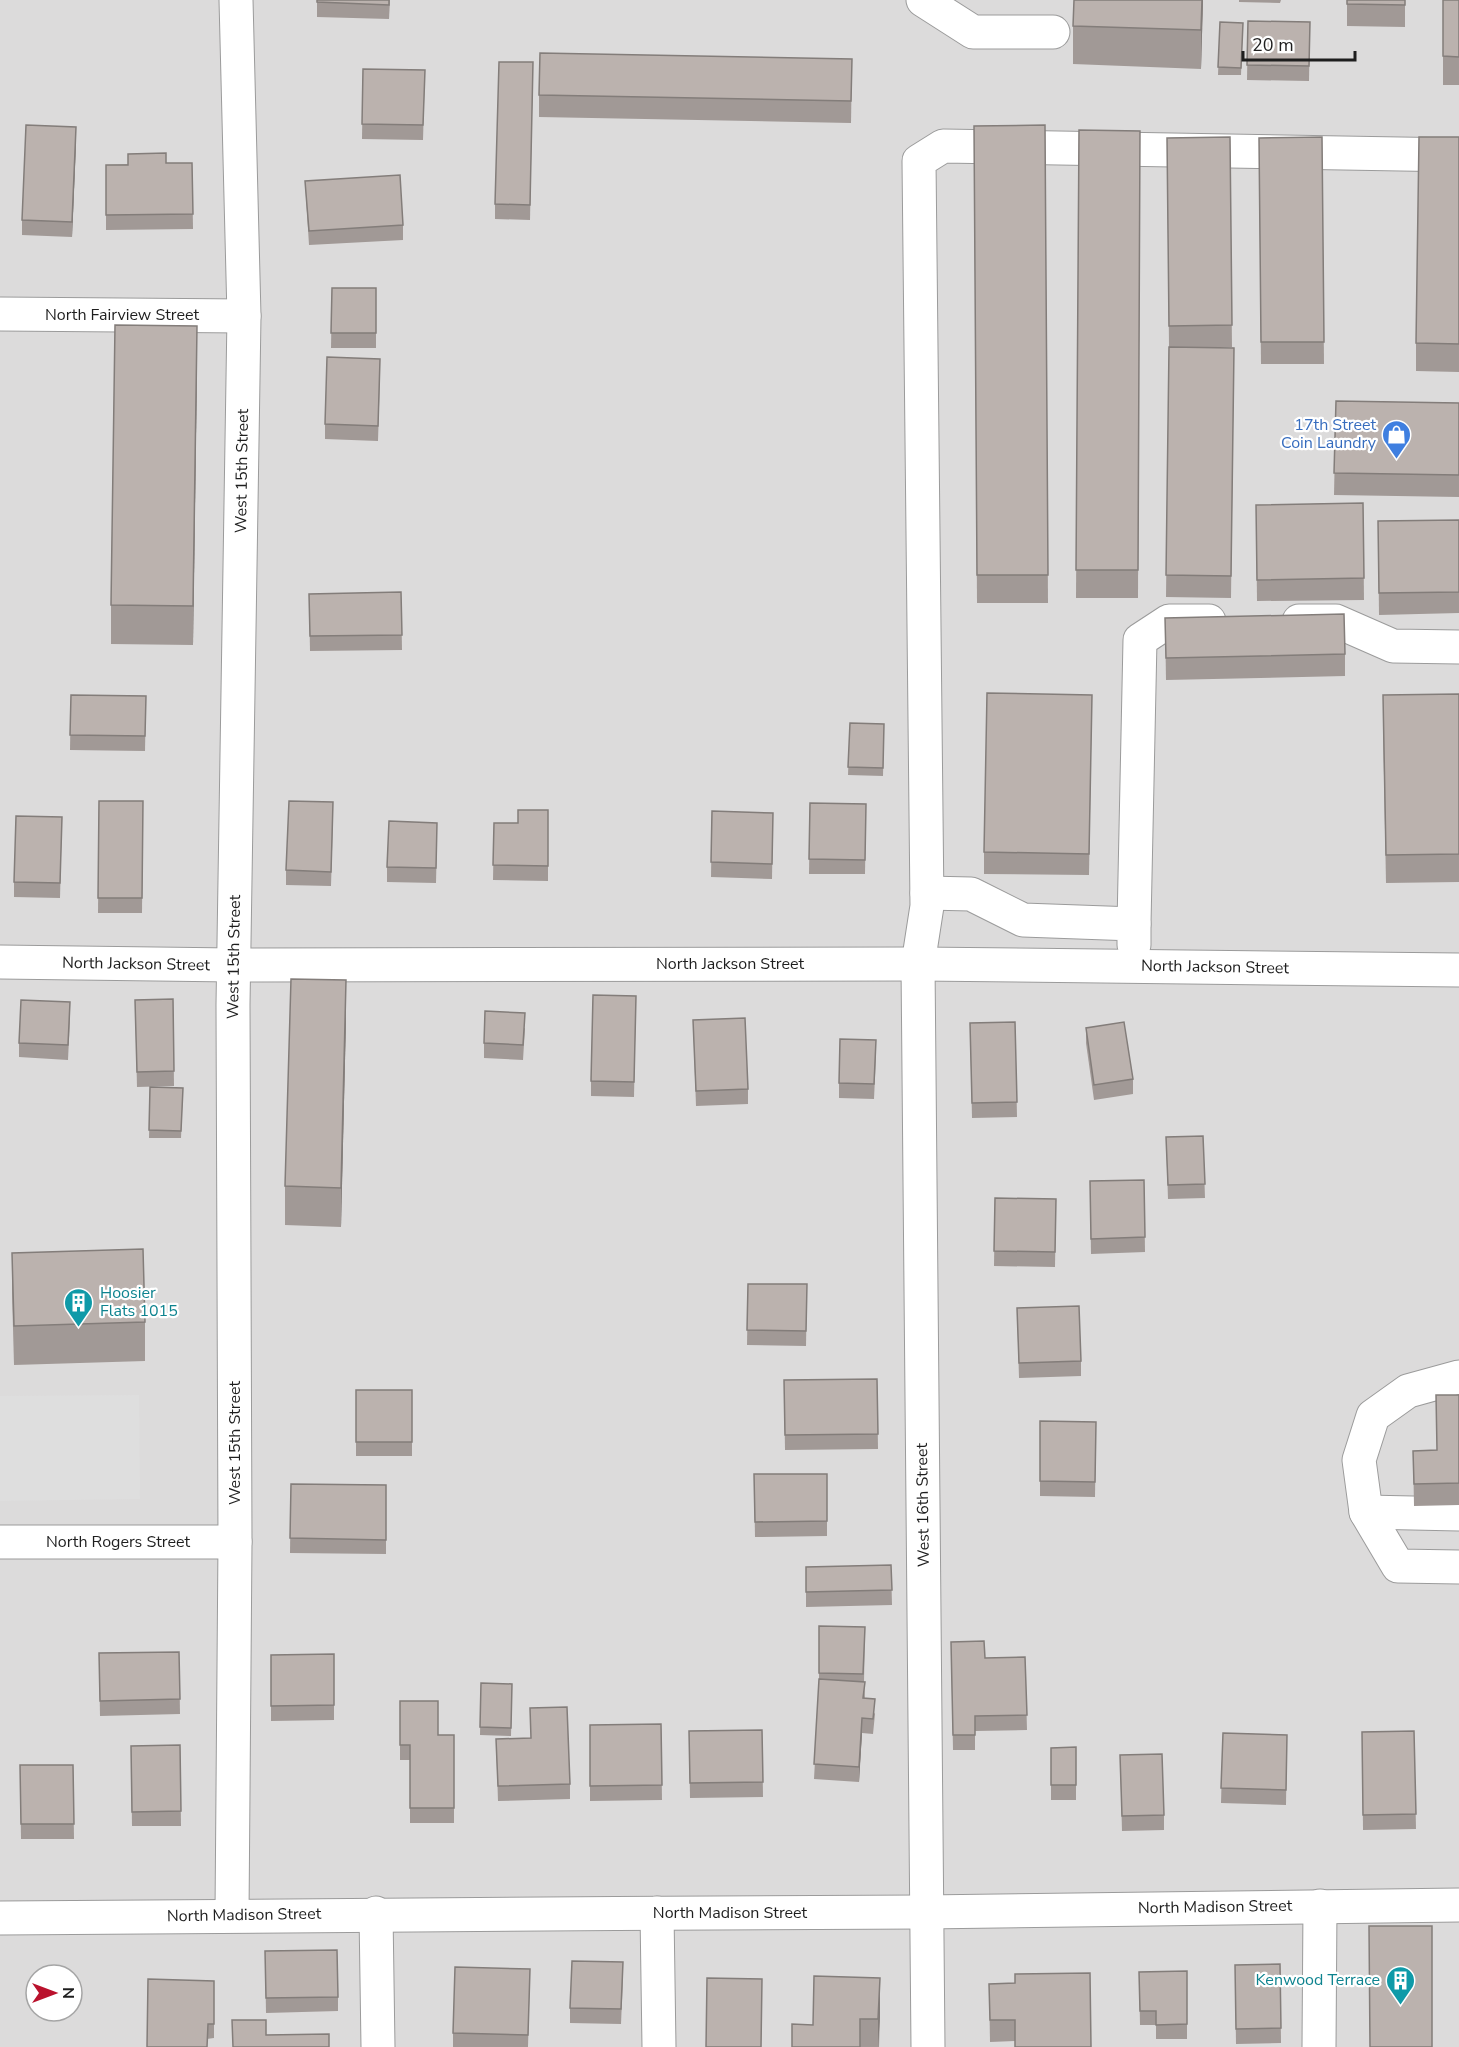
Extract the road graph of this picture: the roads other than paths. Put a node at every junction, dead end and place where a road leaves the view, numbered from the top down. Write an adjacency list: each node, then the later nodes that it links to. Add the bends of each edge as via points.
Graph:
1 (236, 0): 6 (street, West 15th Street)
2 (923, 0): 3 (street, via 973,32)
3 (1053, 32)
4 (1459, 154): 8 (street, West 16th Street, via 944,146 919,161)
5 (0, 314): 6 (street, North Fairview Street)
6 (244, 316): 12 (street, West 15th Street)
7 (1459, 647): 9 (street, via 1393,646 1336,621 1169,621 1140,640)
8 (927, 893): 9 (street, via 971,894 1023,920); 11 (street, West 16th Street)
9 (1134, 924): 13 (street)
10 (0, 962): 12 (street, North Jackson Street)
11 (918, 964): 12 (street, North Jackson Street); 13 (street, North Jackson Street); 23 (street, West 16th Street)
12 (234, 965): 19 (street, West 15th Street)
13 (1135, 966): 14 (street, North Jackson Street)
14 (1459, 970)
15 (1459, 1377): 16 (street, via 1408,1391 1373,1416 1359,1460)
16 (1366, 1512): 17 (street); 20 (street, via 1398,1566)
17 (1459, 1514)
18 (0, 1542): 19 (street, North Rogers Street)
19 (235, 1542): 26 (street, West 15th Street)
20 (1459, 1567)
21 (1459, 1905): 22 (street, North Madison Street)
22 (1320, 1906): 23 (street, North Madison Street); 31 (street)
23 (927, 1912): 25 (street, North Madison Street); 30 (street, West 16th Street)
24 (376, 1913): 25 (street, North Madison Street); 26 (street, North Madison Street); 28 (street)
25 (657, 1913): 29 (street)
26 (232, 1915): 27 (street, North Madison Street)
27 (0, 1918)
28 (378, 2047)
29 (659, 2047)
30 (928, 2047)
31 (1319, 2047)

